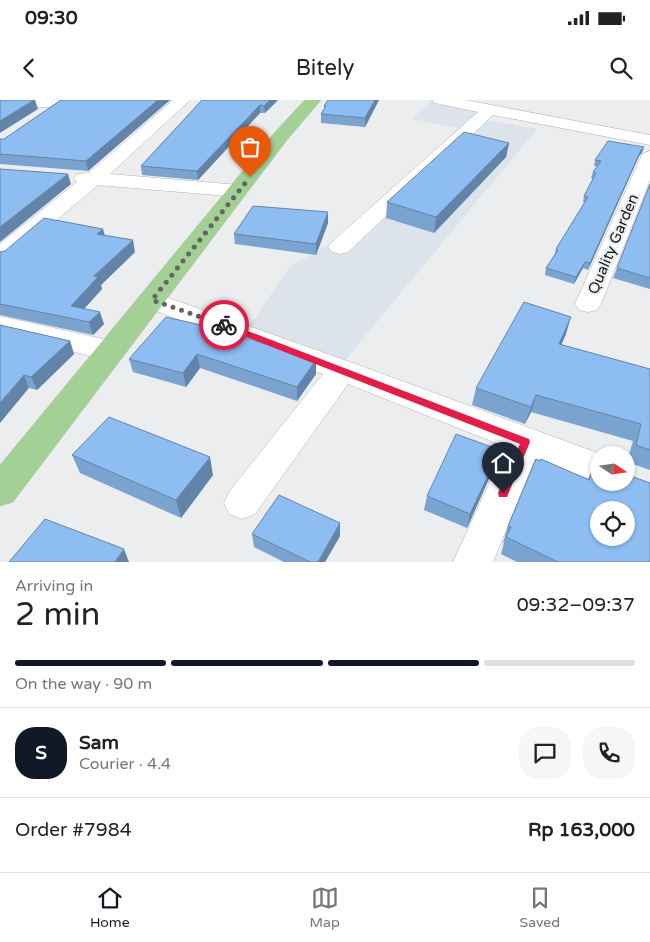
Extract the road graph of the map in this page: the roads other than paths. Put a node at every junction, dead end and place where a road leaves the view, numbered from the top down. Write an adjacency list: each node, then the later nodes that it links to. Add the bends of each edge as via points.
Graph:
1 (4, 100): 5 (street)
2 (182, 100): 11 (street)
3 (312, 100): 12 (main road)
4 (450, 101): 6 (street)
5 (63, 102): 7 (street)
6 (489, 110): 8 (street); 13 (street)
7 (38, 118)
8 (650, 140)
9 (650, 157): 16 (street, Quality Garden)
10 (66, 176): 11 (street)
11 (94, 178): 12 (street); 14 (street)
12 (239, 190): 15 (main road)
13 (340, 247)
14 (0, 256)
15 (152, 300): 18 (main road); 19 (street)
16 (588, 304)
17 (0, 325): 18 (street)
18 (112, 351): 22 (main road)
19 (343, 370): 20 (street); 23 (street)
20 (525, 442): 21 (street); 24 (street)
21 (590, 465)
22 (0, 491)
23 (242, 503)
24 (473, 562)

